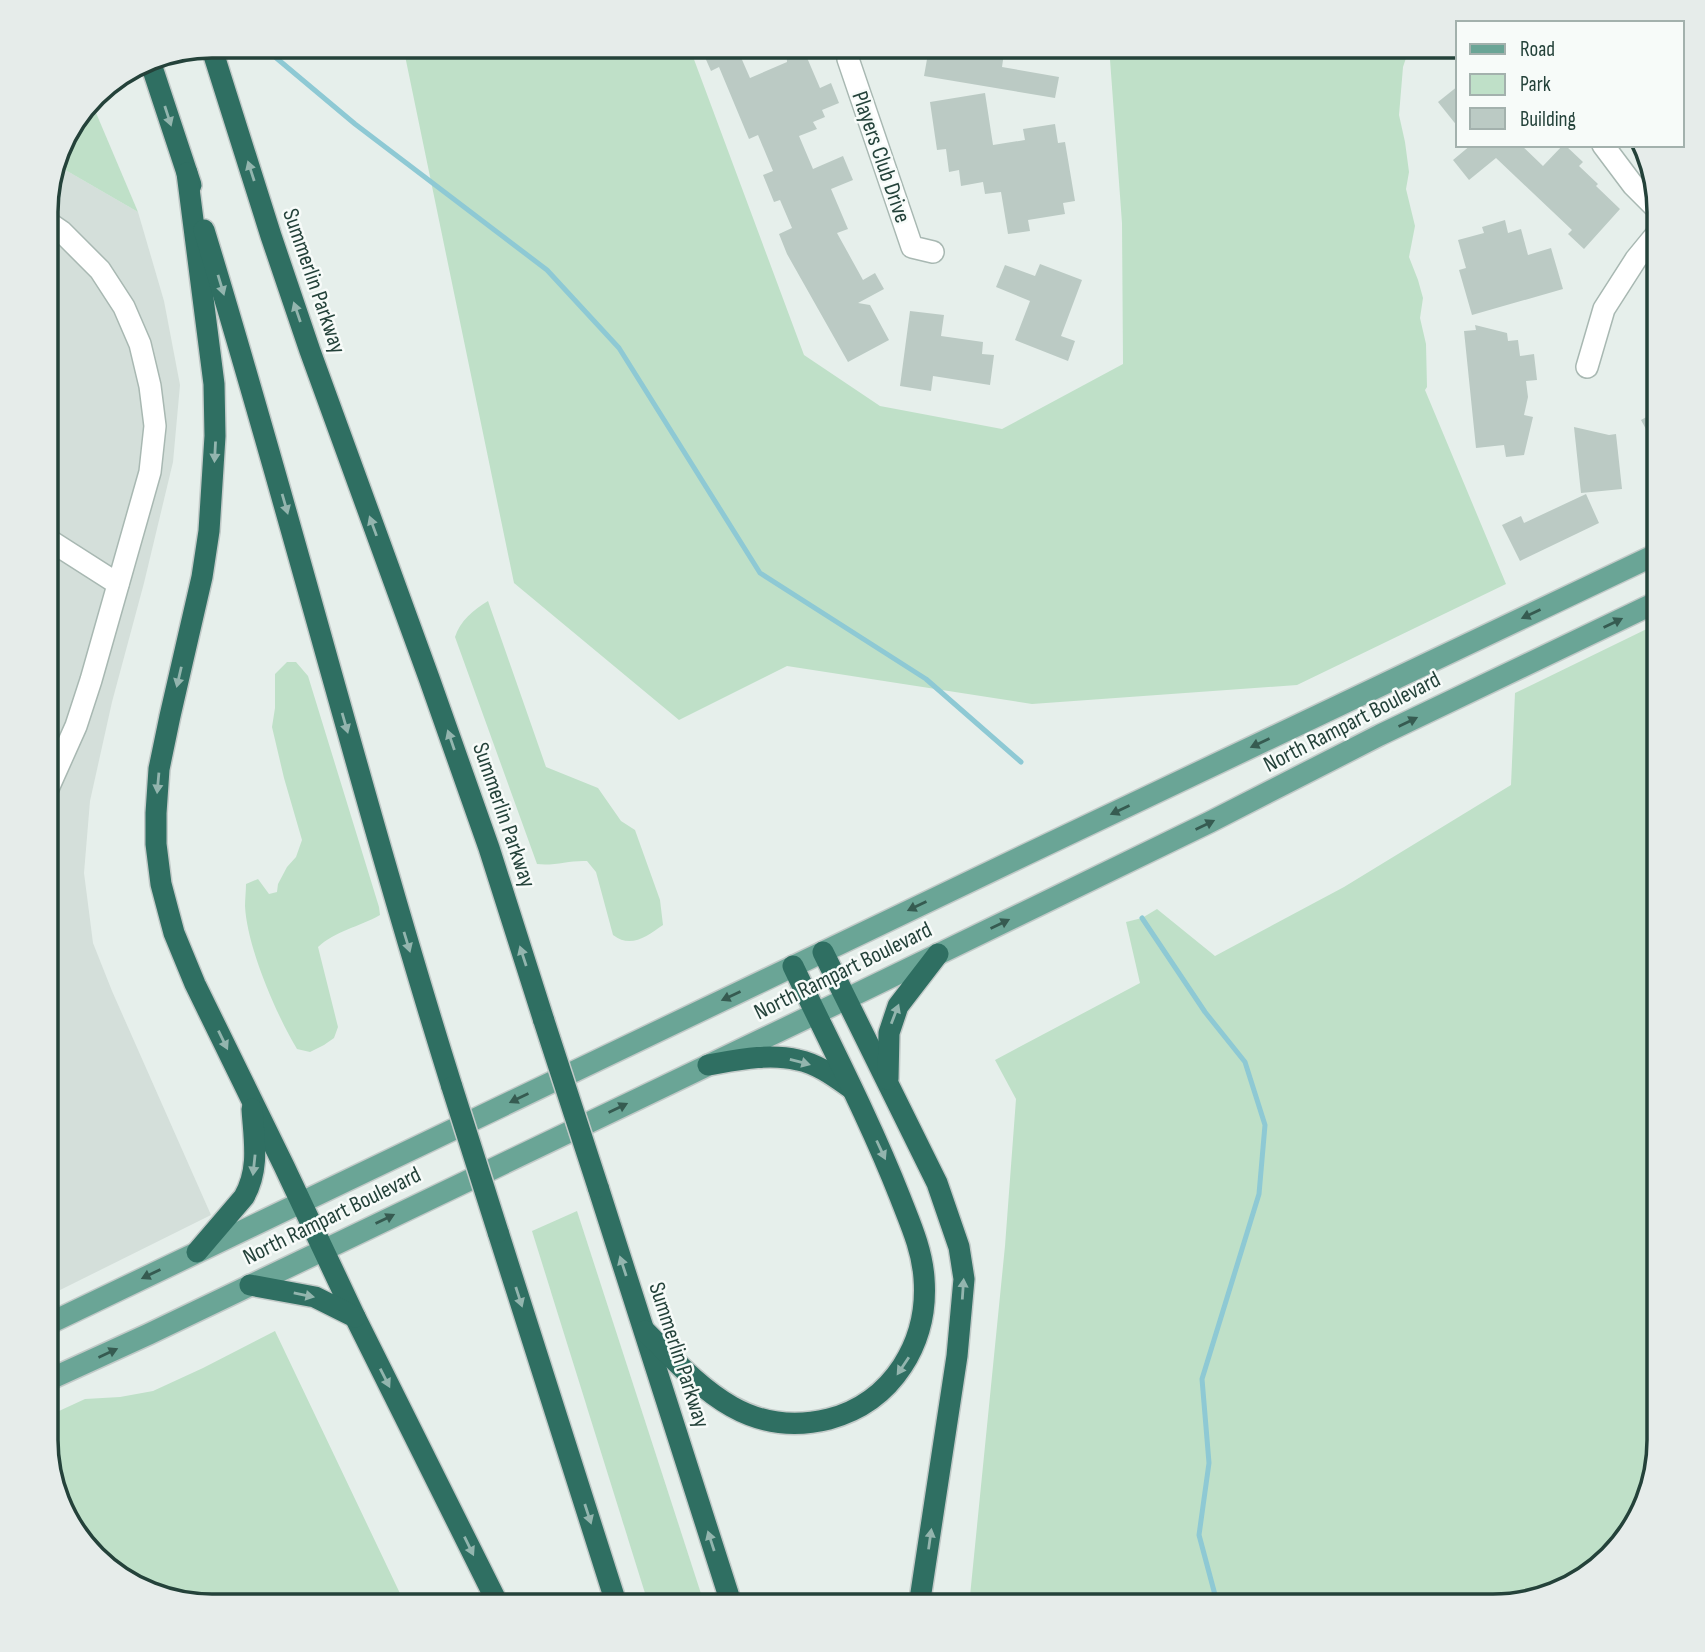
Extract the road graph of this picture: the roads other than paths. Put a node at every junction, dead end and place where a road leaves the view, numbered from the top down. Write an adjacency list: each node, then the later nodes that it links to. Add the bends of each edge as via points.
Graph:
1 (215, 58): 31 (highway, Summerlin Parkway, one-way to 1, bridge, via 485,835 319,377)
2 (848, 58): 9 (street, Players Club Drive, via 912,247)
3 (153, 69): 5 (highway, one-way to 5)
4 (1604, 147): 6 (street)
5 (187, 173): 24 (highway, one-way to 24, via 214,384 213,485 202,577 159,769 156,844 160,884 174,933); 34 (highway, one-way to 34, bridge, via 268,442 393,894)
6 (1646, 198)
7 (58, 229): 13 (street, via 100,270 124,307 140,344 150,386 155,426 150,472)
8 (1647, 246): 10 (street, via 1605,309)
9 (933, 252)
10 (1587, 367)
11 (58, 546): 13 (street)
12 (1647, 559): 16 (main road, North Rampart Boulevard, one-way to 16)
13 (118, 584): 15 (street, via 91,680)
14 (1647, 607): 17 (main road, North Rampart Boulevard, one-way to 14)
15 (58, 767)
16 (823, 951): 18 (main road, North Rampart Boulevard); 19 (highway)
17 (939, 954): 19 (main road, North Rampart Boulevard); 22 (highway, one-way to 17, via 889,1032 898,1006)
18 (793, 966): 20 (highway); 25 (main road, North Rampart Boulevard, one-way to 25)
19 (846, 999): 20 (main road, North Rampart Boulevard); 22 (highway)
20 (816, 1014): 21 (main road, North Rampart Boulevard); 23 (highway)
21 (709, 1065): 23 (highway, one-way to 23, via 749,1058 798,1060); 26 (main road, North Rampart Boulevard, one-way to 21)
22 (888, 1082): 36 (highway, one-way to 22, via 957,1356 964,1279 960,1247 937,1182)
23 (852, 1088): 31 (highway, one-way to 31, via 916,1238 924,1276 925,1302 917,1337 887,1387 862,1406 834,1417 806,1423 766,1421 716,1398)
24 (250, 1097): 25 (highway); 27 (highway, one-way to 27, via 256,1153 252,1179 244,1197)
25 (301, 1203): 26 (highway); 27 (main road, North Rampart Boulevard)
26 (323, 1249): 28 (main road, North Rampart Boulevard); 29 (highway)
27 (197, 1252): 30 (main road, North Rampart Boulevard, one-way to 30)
28 (250, 1285): 29 (highway, one-way to 29, via 315,1297); 32 (main road, North Rampart Boulevard, one-way to 28)
29 (355, 1317): 33 (highway, one-way to 33)
30 (58, 1319)
31 (645, 1331): 35 (highway, Summerlin Parkway, one-way to 31)
32 (58, 1375)
33 (493, 1594)
34 (613, 1594)
35 (728, 1594)
36 (921, 1594)

